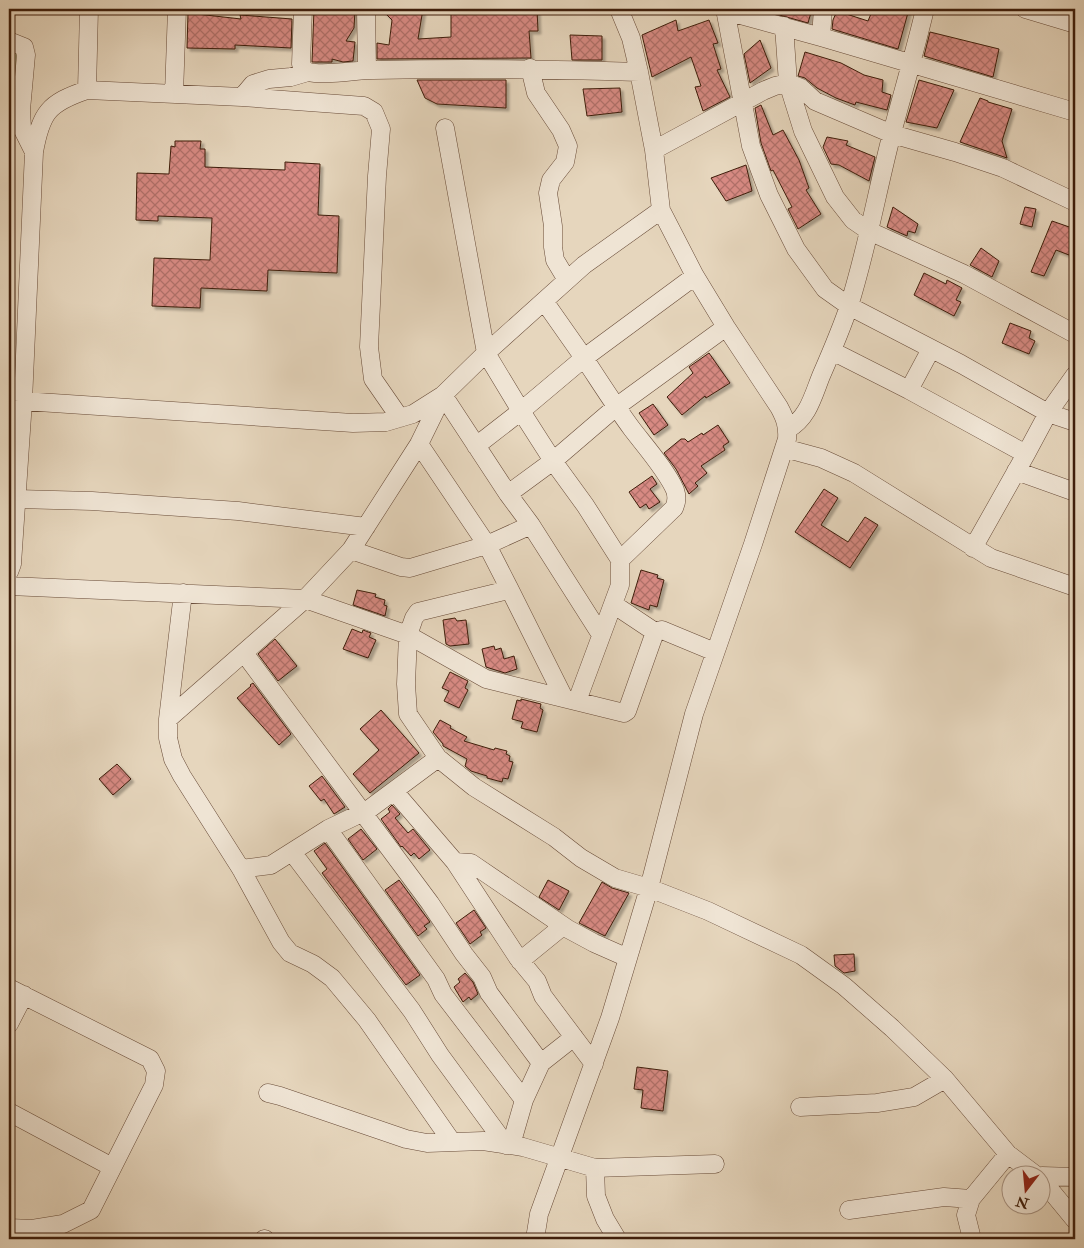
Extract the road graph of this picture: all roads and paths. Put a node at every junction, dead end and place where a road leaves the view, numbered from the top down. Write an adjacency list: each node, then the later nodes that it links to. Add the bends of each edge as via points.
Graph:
1 (89, 9): 20 (street)
2 (177, 9): 21 (street)
3 (303, 9): 17 (street, via 301,64)
4 (366, 9): 16 (street)
5 (619, 9): 18 (street, via 631,38)
6 (823, 9): 12 (street)
7 (925, 9): 14 (street)
8 (1025, 9): 10 (street)
9 (726, 10): 11 (street); 23 (street)
10 (1075, 24)
11 (784, 26): 12 (street); 19 (street)
12 (821, 37): 14 (street)
13 (9, 41): 28 (street, via 24,47 22,128)
14 (912, 64): 24 (street); 26 (street)
15 (530, 68): 16 (street); 18 (street); 33 (street, via 536,93 568,146 565,162 551,180 548,192 555,260)
16 (368, 70): 17 (street)
17 (308, 72): 22 (street, via 253,84)
18 (639, 72): 27 (street)
19 (788, 83): 23 (street, via 763,91); 26 (street, via 801,88 815,101); 31 (street, via 803,131 835,197 853,220)
20 (87, 90): 21 (street); 28 (street, via 67,96 50,108 39,128)
21 (174, 94): 22 (street)
22 (242, 97): 49 (street, via 364,106 374,112 381,129 369,347 373,379)
23 (742, 103): 27 (street); 35 (street, via 751,146 769,195 792,242 825,289)
24 (1075, 112)
25 (445, 128): 40 (street)
26 (892, 134): 29 (street, via 1002,168); 31 (street)
27 (654, 150): 30 (street)
28 (34, 152): 45 (street)
29 (1075, 202)
30 (661, 210): 32 (street); 33 (street)
31 (869, 231): 35 (street); 37 (street, via 964,274)
32 (695, 276): 36 (street); 41 (street)
33 (567, 280): 34 (street)
34 (544, 301): 40 (street); 41 (street)
35 (849, 306): 38 (street); 39 (street)
36 (726, 327): 46 (street); 51 (street, via 778,407)
37 (1075, 334)
38 (931, 348): 43 (street); 48 (street)
39 (832, 351): 43 (street); 51 (street, via 802,419)
40 (486, 352): 44 (street); 47 (street)
41 (584, 358): 46 (street); 47 (street)
42 (1075, 375): 48 (street)
43 (908, 390): 55 (street)
44 (444, 395): 49 (street); 52 (street); 53 (street)
45 (23, 401): 49 (street, via 353,423); 60 (street)
46 (616, 407): 56 (street); 66 (street, via 654,458 677,496 674,508)
47 (521, 411): 53 (street); 56 (street)
48 (1048, 413): 50 (street); 55 (street)
49 (400, 418)
50 (1075, 422)
51 (788, 429): 54 (street)
52 (419, 444): 62 (street); 63 (street)
53 (476, 446): 59 (street)
54 (784, 448): 64 (street, via 821,458 854,473); 77 (street)
55 (1026, 454): 57 (street)
56 (553, 461): 59 (street); 66 (street)
57 (1016, 471): 58 (street); 64 (street)
58 (1075, 492)
59 (508, 494): 61 (street)
60 (17, 499): 62 (street, via 238,511); 67 (street)
61 (531, 525): 63 (street); 76 (street)
62 (366, 527): 65 (street)
63 (487, 545): 65 (street, via 410,568); 69 (street)
64 (973, 548): 70 (street, via 1010,566)
65 (351, 550): 72 (street)
66 (620, 560): 73 (street, via 620,585)
67 (9, 572)
68 (9, 586): 71 (street)
69 (508, 586): 75 (street, via 500,592 418,612); 79 (street)
70 (1075, 587)
71 (182, 593): 72 (street); 80 (street)
72 (305, 598): 75 (street); 78 (street)
73 (613, 604): 74 (street); 76 (street)
74 (655, 632): 77 (street, via 662,630); 79 (street, via 626,712)
75 (408, 635): 79 (street, via 486,679); 81 (street, via 408,714)
76 (601, 635): 79 (street)
77 (715, 652): 88 (street, via 694,714)
78 (244, 653): 80 (street); 83 (street)
79 (570, 699)
80 (168, 719): 87 (street, via 168,738 182,776)
81 (438, 758): 82 (street); 88 (street, via 474,787 594,866 614,878)
82 (394, 791): 83 (street); 86 (street)
83 (363, 812): 84 (street); 95 (street)
84 (328, 829): 85 (street); 99 (street, via 436,979 443,994)
85 (292, 852): 87 (street, via 272,865); 103 (street)
86 (455, 862): 89 (street, via 470,864); 91 (street)
87 (241, 869): 102 (street, via 281,942 290,953 332,978 367,1020)
88 (649, 888): 90 (street); 97 (street, via 708,911 800,955 844,986)
89 (562, 926): 90 (street); 91 (street)
90 (628, 958): 96 (street)
91 (520, 961): 94 (street)
92 (16, 991): 93 (street); 108 (street, via 150,1059 156,1071 154,1085)
93 (9, 1024)
94 (574, 1037): 95 (street); 96 (street)
95 (541, 1063): 99 (street)
96 (594, 1064): 105 (street)
97 (945, 1079): 100 (street, via 914,1097); 104 (street)
98 (268, 1093): 102 (street, via 406,1139 427,1143)
99 (524, 1100): 103 (street)
100 (800, 1107)
101 (9, 1112): 108 (street)
102 (452, 1142): 103 (street, via 484,1141)
103 (509, 1145): 105 (street)
104 (1008, 1154): 107 (street); 113 (street)
105 (559, 1157): 109 (street); 117 (street, via 539,1214)
106 (715, 1164): 109 (street)
107 (1024, 1166)
108 (112, 1167): 116 (street, via 91,1210 63,1224 32,1229)
109 (595, 1168): 118 (street, via 596,1196)
110 (1052, 1176): 111 (street)
111 (1075, 1177)
112 (1052, 1192): 115 (street)
113 (971, 1199): 114 (street, via 944,1197); 119 (street, via 966,1215)
114 (849, 1210)
115 (1075, 1220)
116 (9, 1228)
117 (535, 1239)
118 (617, 1239)
119 (972, 1239)

